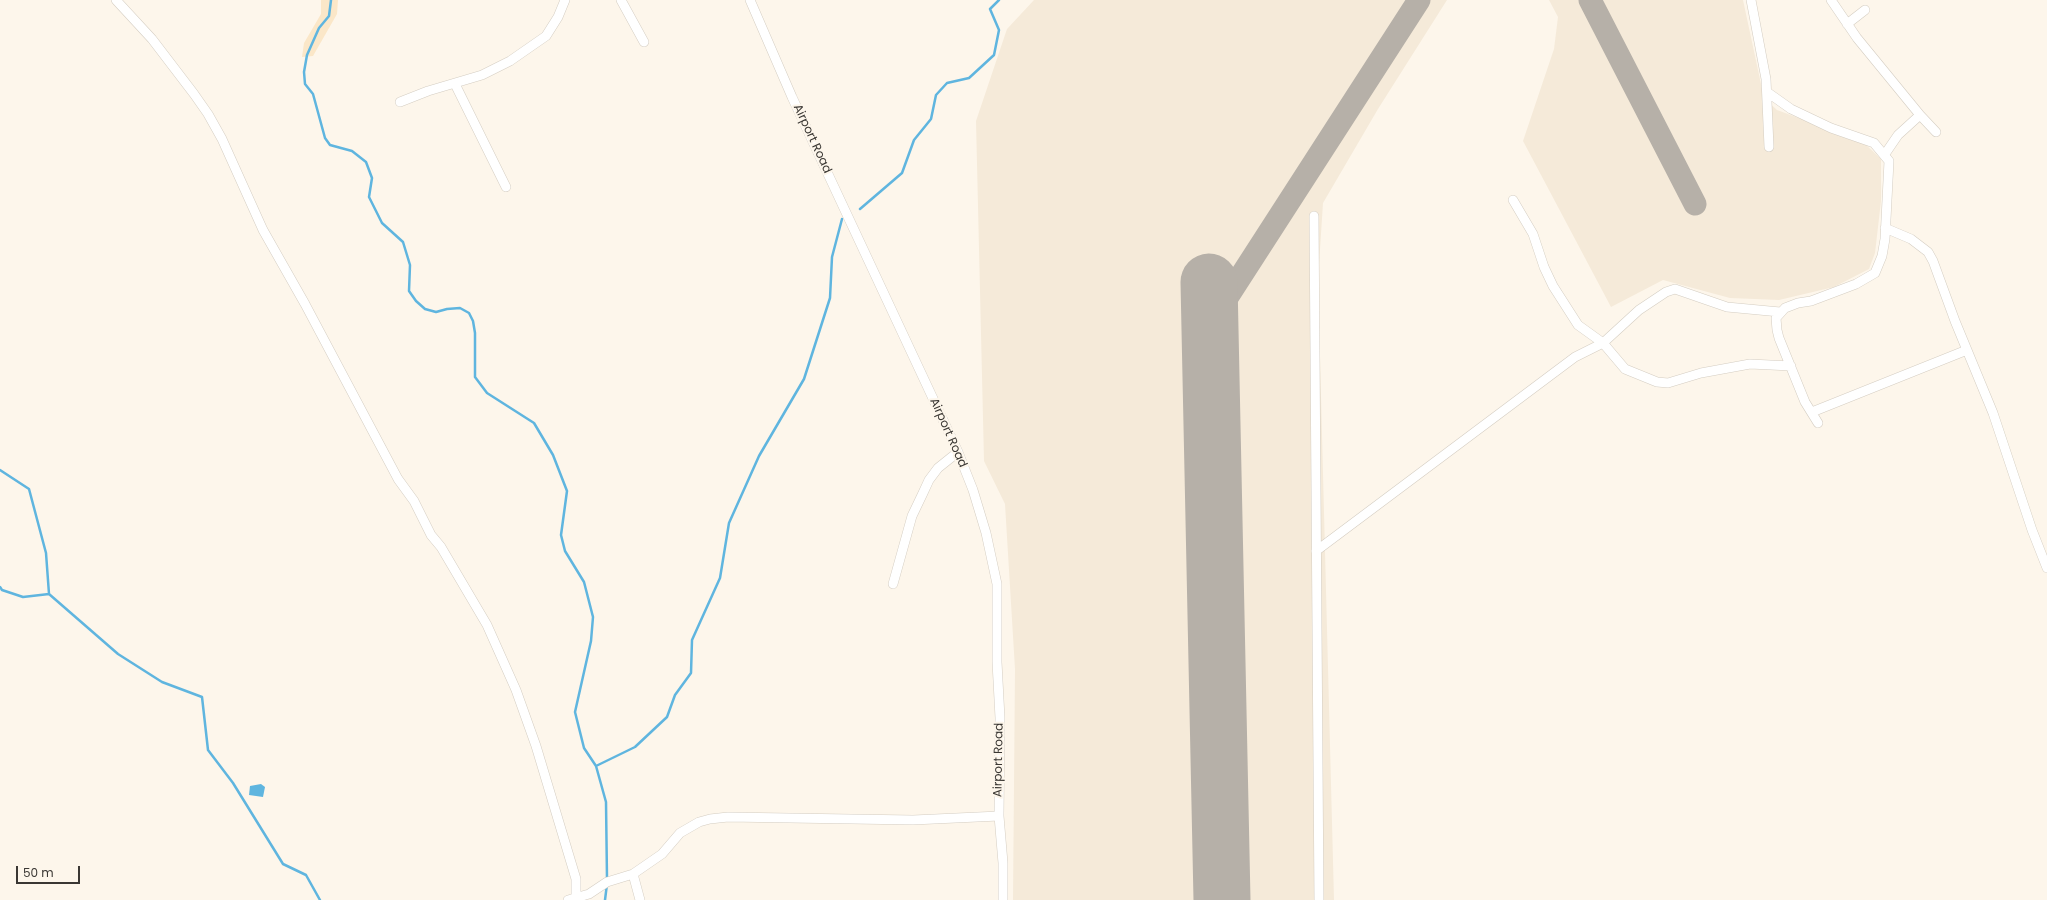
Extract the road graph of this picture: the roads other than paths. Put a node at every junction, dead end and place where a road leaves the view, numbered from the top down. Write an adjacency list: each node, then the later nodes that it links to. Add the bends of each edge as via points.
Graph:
1 (116, 0): 33 (street, via 152,39 208,114 263,230 398,479 487,625 516,690 536,746 576,879)
2 (565, 0): 10 (street, via 558,17 540,41 510,61 482,75)
3 (621, 0): 9 (street)
4 (750, 0): 27 (street, Airport Road, via 792,97)
5 (1751, 0): 11 (street)
6 (1831, 0): 8 (street)
7 (1865, 10): 8 (street)
8 (1847, 24): 13 (street)
9 (644, 42)
10 (455, 84): 12 (street); 17 (street)
11 (1767, 92): 15 (street); 16 (street, via 1797,112 1831,128 1874,143)
12 (400, 102)
13 (1920, 115): 14 (street); 16 (street, via 1898,135)
14 (1936, 132)
15 (1769, 146)
16 (1885, 154): 20 (street, via 1889,160)
17 (506, 187)
18 (1513, 200): 22 (street, via 1533,234 1553,286 1578,325)
19 (1314, 216): 28 (street)
20 (1886, 228): 21 (street, via 1882,256 1874,273 1856,284 1811,301 1798,302); 23 (street, via 1911,239 1928,252)
21 (1780, 312): 22 (street, via 1727,307 1675,289 1658,296 1638,310); 24 (street, via 1776,318 1776,330)
22 (1602, 343): 24 (street, via 1625,369 1657,382 1668,383 1701,373 1750,364); 28 (street, via 1575,357)
23 (1967, 350): 25 (street); 29 (street, via 1994,413)
24 (1791, 366): 25 (street, via 1805,402)
25 (1812, 412): 26 (street)
26 (1818, 423)
27 (958, 452): 30 (street, via 938,468 929,480 912,516); 31 (street, Airport Road, via 986,533 997,584)
28 (1316, 551): 36 (street)
29 (2047, 568)
30 (893, 584)
31 (999, 816): 32 (street, via 913,820 728,817 698,822 680,833 662,854); 35 (street, Airport Road)
32 (633, 874): 33 (street, via 607,882 589,894); 34 (street)
33 (572, 899)
34 (640, 900)
35 (1003, 900)
36 (1319, 900)

